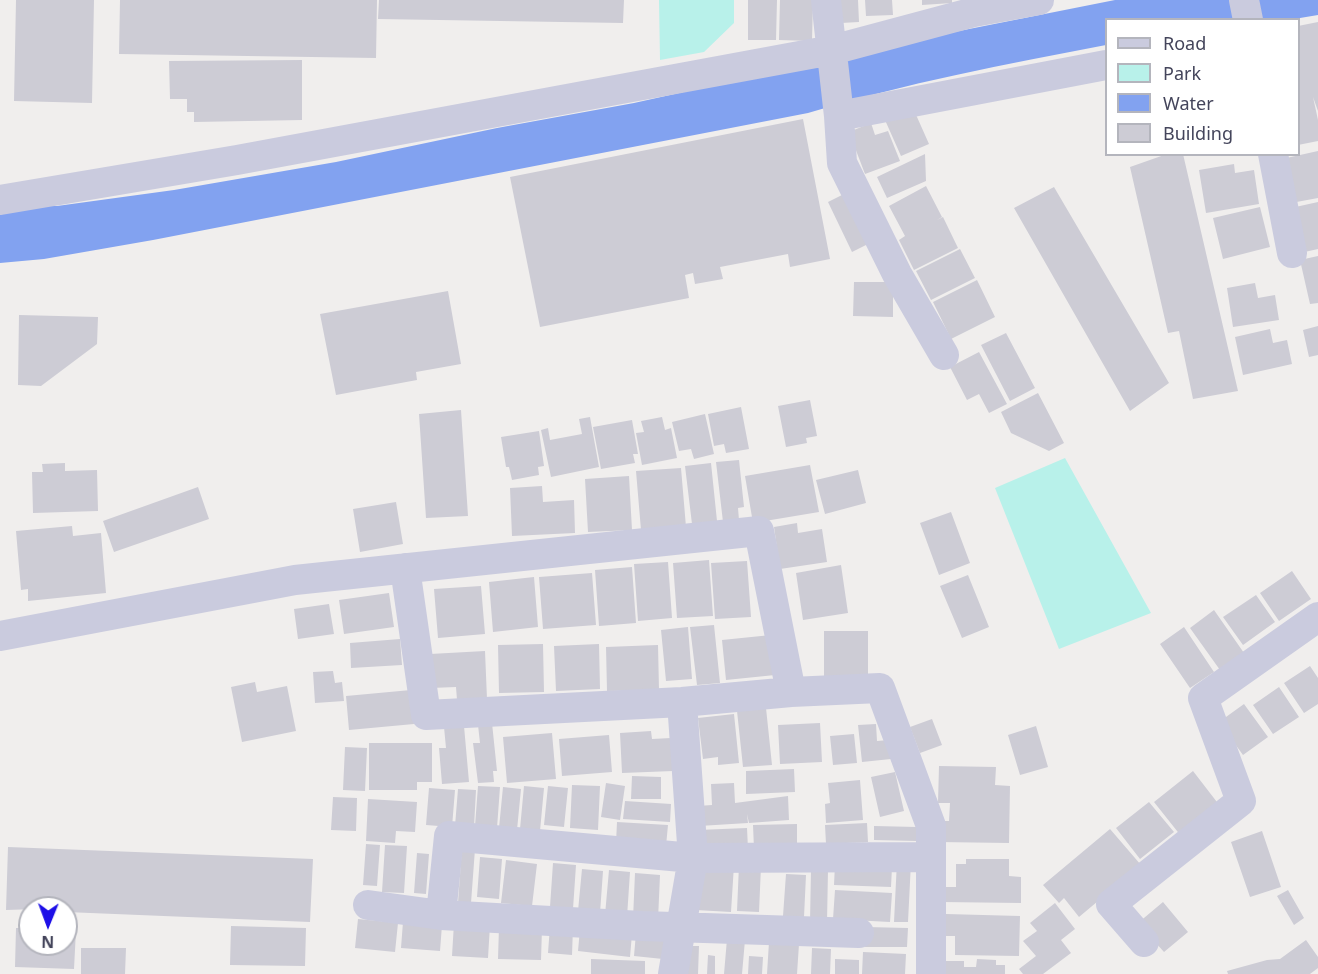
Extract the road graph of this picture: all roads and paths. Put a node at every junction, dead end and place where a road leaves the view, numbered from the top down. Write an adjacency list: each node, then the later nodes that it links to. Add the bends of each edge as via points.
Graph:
1 (826, 0): 6 (street)
2 (1039, 0): 4 (street)
3 (1244, 0): 5 (street)
4 (973, 6): 6 (street)
5 (1248, 18)
6 (832, 50): 8 (street); 10 (street, via 214,165)
7 (1105, 65): 8 (street)
8 (839, 116): 12 (street, via 842,163 897,274)
9 (1273, 156): 11 (street)
10 (0, 200)
11 (1292, 253)
12 (944, 355)
13 (405, 568): 15 (street, via 295,580); 16 (street, via 759,531); 17 (street, via 426,715)
14 (1318, 617): 24 (street, via 1203,698 1241,801 1111,904)
15 (0, 636)
16 (791, 692): 17 (street); 18 (street, via 880,688 931,826)
17 (682, 702): 19 (street)
18 (931, 857): 19 (street); 26 (street)
19 (693, 858): 21 (street, via 449,836); 22 (street)
20 (368, 905): 21 (street)
21 (441, 915): 22 (street)
22 (679, 928): 23 (street); 25 (street)
23 (859, 933)
24 (1144, 942)
25 (673, 974)
26 (931, 974)

